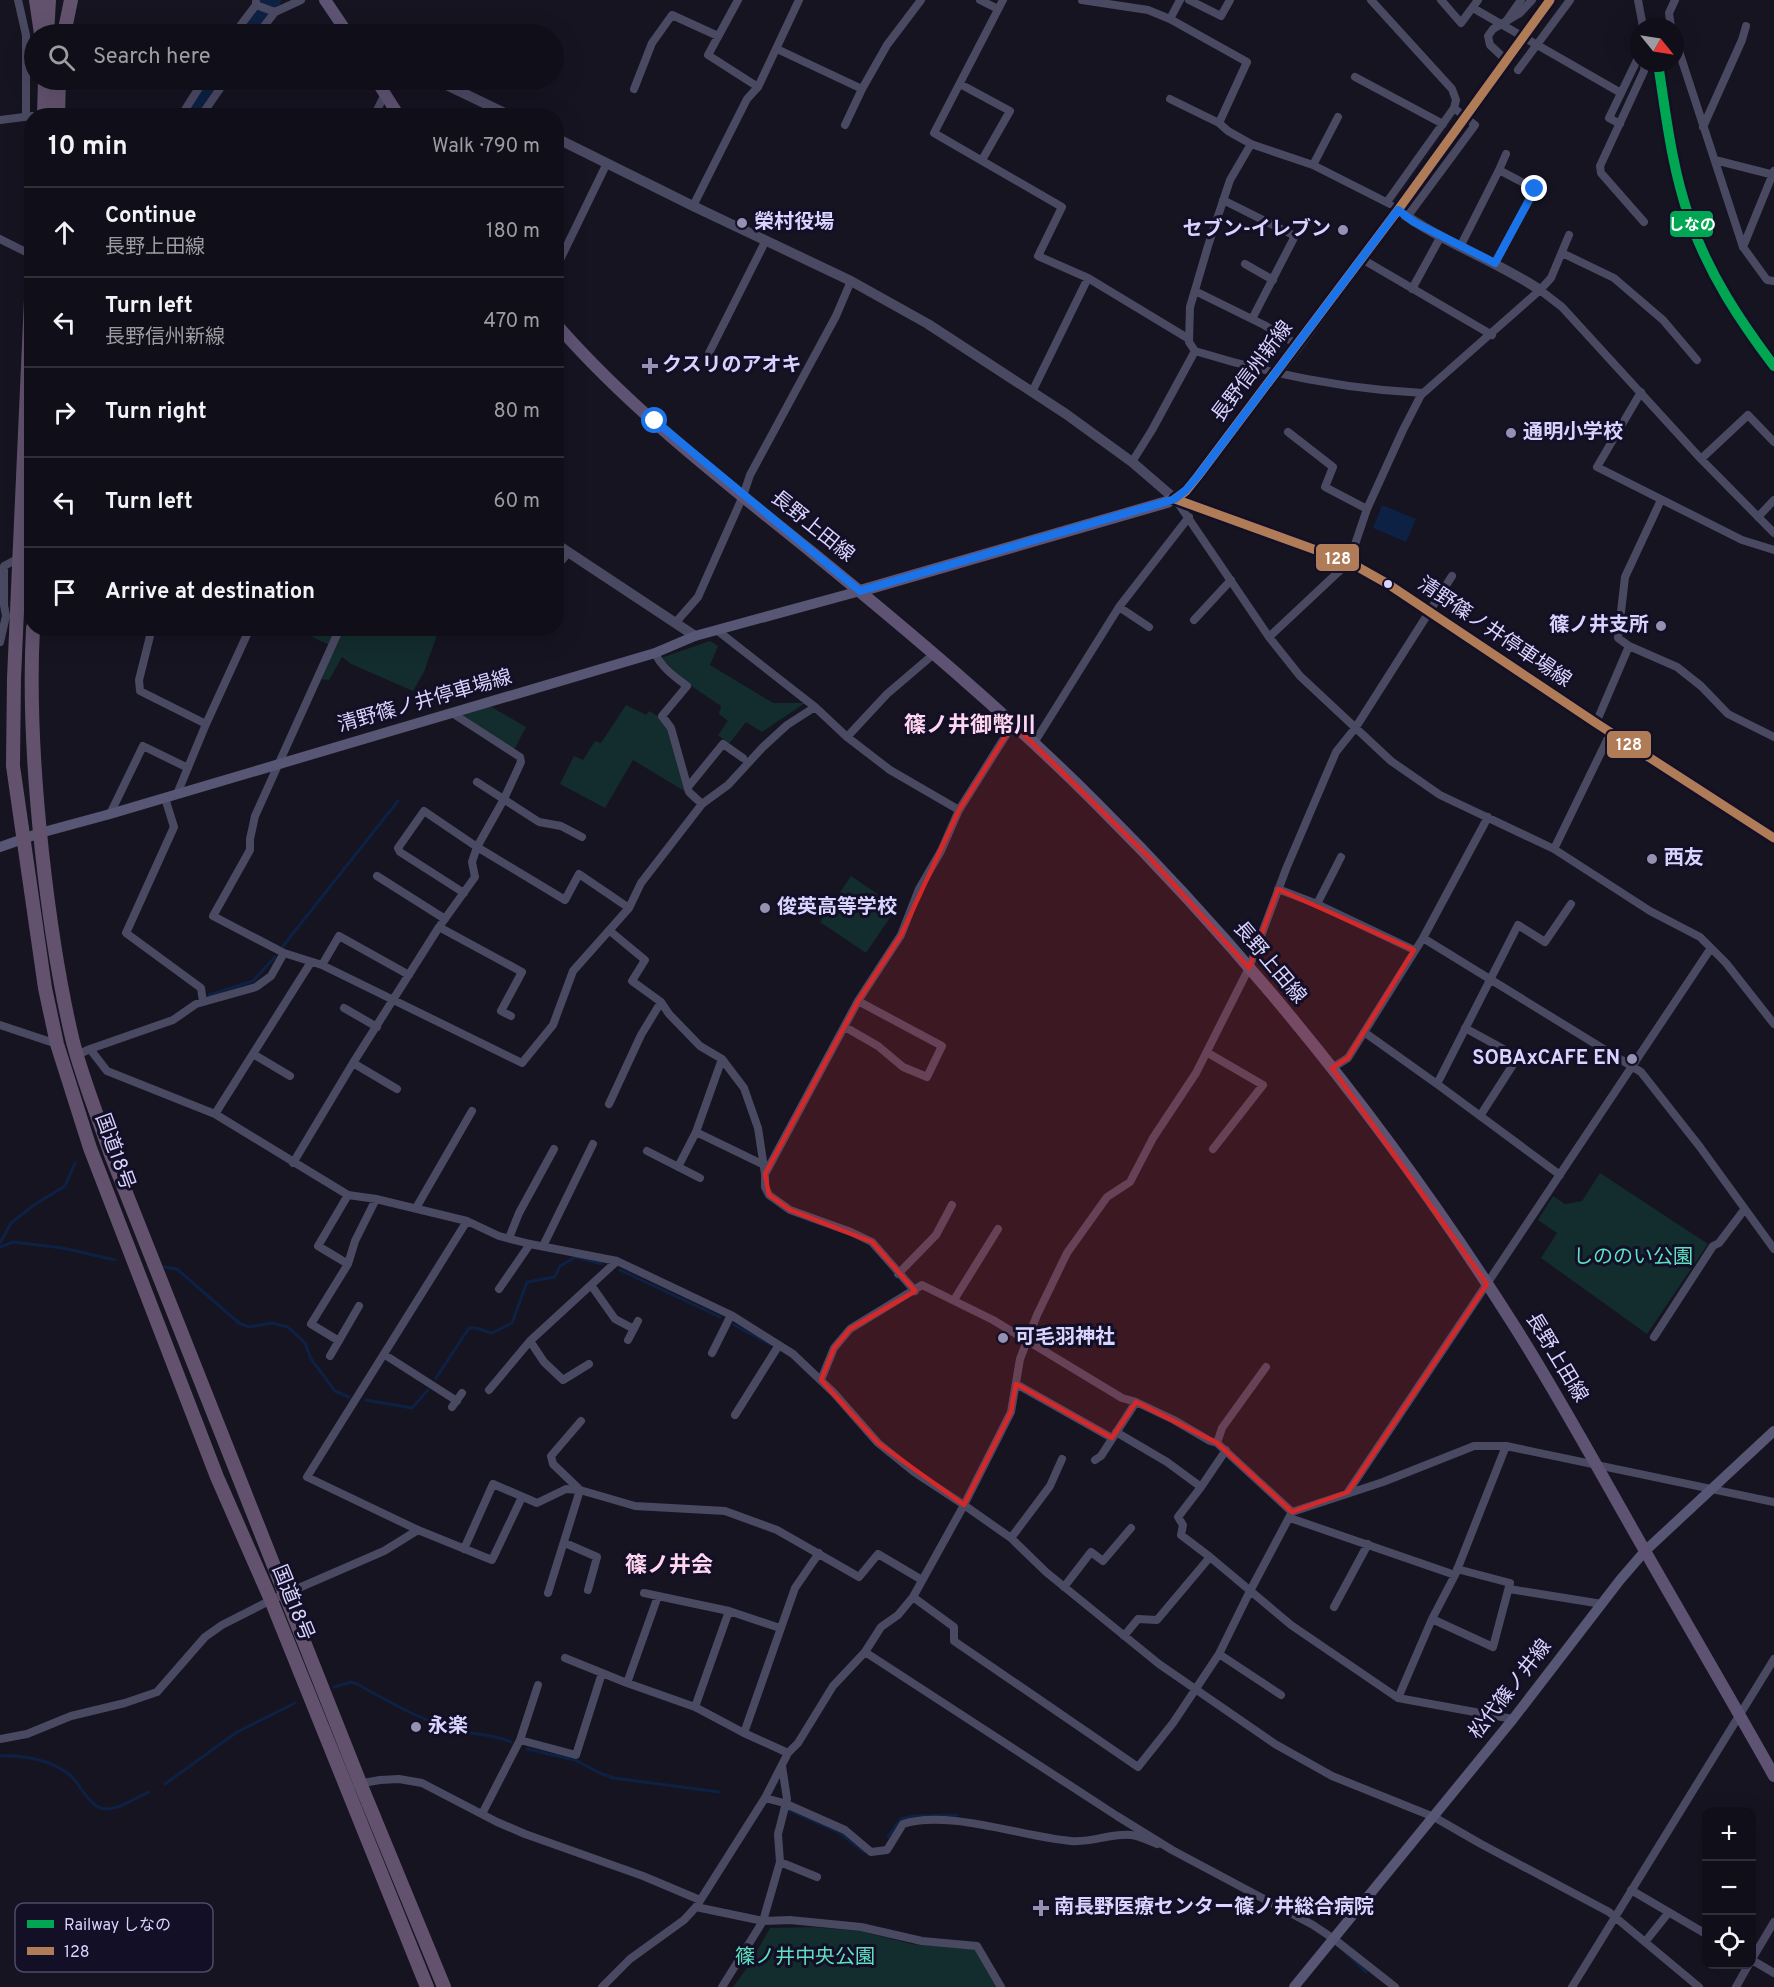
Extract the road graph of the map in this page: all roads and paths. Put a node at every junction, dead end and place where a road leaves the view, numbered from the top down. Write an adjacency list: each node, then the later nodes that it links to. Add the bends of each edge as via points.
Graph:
1 (18, 0): 42 (street)
2 (36, 0): 35 (highway)
3 (49, 0): 36 (highway)
4 (64, 0): 37 (highway)
5 (71, 0): 38 (highway)
6 (301, 0): 31 (street)
7 (325, 0): 41 (main road)
8 (738, 0): 45 (street)
9 (799, 0): 47 (street)
10 (921, 0): 57 (street, via 886,45)
11 (980, 0): 29 (street)
12 (1003, 0): 29 (street)
13 (1082, 0): 30 (street)
14 (1151, 0): 30 (street)
15 (1180, 0): 34 (street)
16 (1189, 0): 17 (street, via 1221,16)
17 (1230, 0)
18 (1371, 0): 76 (street, via 1452,89)
19 (1441, 0): 28 (street, via 1461,23)
20 (1478, 0): 28 (street)
21 (1521, 0): 43 (street)
22 (1532, 0): 48 (street, bridge, via 1520,14 1488,36 1490,45)
23 (1550, 0): 48 (main road, 長野信州新線, bridge)
24 (1570, 0): 46 (street)
25 (1638, 0): 32 (street)
26 (1676, 0): 33 (street)
27 (257, 4): 31 (street); 39 (street)
28 (1473, 8): 43 (street)
29 (998, 9): 54 (street)
30 (1148, 10): 34 (street)
31 (273, 11): 40 (street)
32 (1641, 18)
33 (1670, 18)
34 (1170, 19): 80 (street, via 1247,62)
35 (40, 24)
36 (48, 24)
37 (63, 24)
38 (65, 24)
39 (242, 24)
40 (265, 24)
41 (341, 24)
42 (24, 26)
43 (1502, 26): 46 (street)
44 (1746, 26): 84 (street)
45 (718, 36): 55 (street, via 708,55); 56 (street, via 672,15 652,43)
46 (1535, 45): 50 (street); 65 (street)
47 (777, 48): 55 (street); 57 (street)
48 (1506, 60): 97 (main road, 長野信州新線, bridge, via 1438,155)
49 (1684, 67): 84 (street)
50 (1518, 70)
51 (1631, 72): 65 (street)
52 (1644, 72): 82 (street)
53 (1355, 77): 81 (street)
54 (960, 84): 88 (street, via 934,133); 88 (street, via 1010,111)
55 (758, 87): 96 (street, via 747,99)
56 (634, 89)
57 (862, 89): 83 (street)
58 (28, 90): 68 (street)
59 (45, 90): 69 (highway)
60 (59, 90): 70 (highway)
61 (198, 90): 71 (street)
62 (219, 90): 72 (street)
63 (382, 90): 66 (main road)
64 (457, 90): 75 (street)
65 (1621, 93): 82 (street, via 1609,118)
66 (385, 94): 73 (street); 74 (main road)
67 (1170, 99): 80 (street)
68 (29, 108)
69 (44, 108)
70 (58, 108)
71 (186, 108)
72 (207, 108)
73 (378, 108)
74 (394, 108)
75 (494, 108)
76 (1454, 108): 81 (street); 97 (street, via 1475,125)
77 (24, 117): 79 (street)
78 (1338, 117): 91 (street)
79 (0, 120)
80 (1219, 123): 86 (street)
81 (1443, 124): 95 (street)
82 (1620, 124): 98 (street, via 1600,166 1601,173)
83 (845, 125)
84 (1703, 127): 89 (street)
85 (564, 142): 90 (street)
86 (1251, 144): 91 (street); 94 (street, via 1230,180)
87 (1506, 154): 92 (street)
88 (982, 160): 111 (street, via 1062,207 1038,256)
89 (1715, 160): 93 (street); 104 (street)
90 (608, 163): 96 (street); 106 (street)
91 (1313, 165): 95 (street)
92 (1499, 170): 103 (street); 109 (street, via 1535,189)
93 (1774, 174): 104 (street)
94 (1224, 200): 112 (street, via 1295,236); 117 (street)
95 (1387, 202): 97 (street)
96 (693, 206): 102 (street)
97 (1402, 214): 100 (street); 108 (main road, 長野信州新線)
98 (1644, 222)
99 (1569, 235): 107 (street)
100 (1441, 236): 103 (street); 115 (street)
101 (0, 239): 105 (street)
102 (766, 240): 113 (street); 124 (street)
103 (1461, 245): 109 (street)
104 (1743, 247): 114 (street, via 1767,280)
105 (24, 251)
106 (564, 252)
107 (1562, 253): 116 (street, via 1551,278); 125 (street, via 1614,278 1663,320)
108 (1362, 259): 115 (street); 122 (main road, 長野信州新線)
109 (1495, 263): 116 (street)
110 (1245, 264): 112 (street)
111 (1088, 278): 121 (street); 127 (street)
112 (1273, 280): 118 (street)
113 (851, 281): 127 (street, via 927,324); 135 (street, via 750,475)
114 (1774, 281)
115 (1412, 289): 120 (street)
116 (1540, 290): 120 (street); 128 (street, via 1562,307)
117 (1195, 291): 118 (street); 121 (street)
118 (1252, 319): 122 (street)
119 (564, 332): 135 (main road, 長野上田線, via 655,421)
120 (1492, 335): 129 (street)
121 (1189, 339): 123 (street)
122 (1298, 345): 126 (main road, 長野信州新線)
123 (1195, 351): 126 (street); 134 (street)
124 (709, 353)
125 (1697, 360)
126 (1276, 374): 129 (street); 136 (main road, 長野信州新線, via 1198,476)
127 (1032, 392): 134 (street)
128 (1641, 392): 133 (street); 137 (street, via 1597,467)
129 (1423, 393): 139 (street)
130 (1288, 432): 139 (street, via 1333,467 1325,487)
131 (1774, 442): 133 (street, via 1748,415)
132 (24, 450): 146 (highway, 国道18号)
133 (1701, 459): 140 (street)
134 (1132, 462): 136 (street)
135 (743, 496): 151 (main road, 長野上田線); 156 (street, via 698,597)
136 (1175, 499): 141 (street); 148 (main road, 清野篠ノ井停車場線); 151 (main road, 長野信州新線)
137 (1660, 500): 144 (street, via 1743,540); 166 (street, via 1625,577 1618,638)
138 (1774, 500): 140 (street)
139 (1367, 509): 148 (street)
140 (1758, 517): 142 (street)
141 (1189, 518): 150 (street); 153 (street)
142 (1774, 533)
143 (564, 549): 145 (street)
144 (1774, 550)
145 (569, 552): 147 (street); 156 (street)
146 (19, 558): 152 (street, via 4,566); 194 (highway, 国道18号, via 13,766)
147 (564, 558)
148 (1349, 562): 154 (main road, 清野篠ノ井停車場線); 164 (street)
149 (1452, 576): 154 (street)
150 (1231, 580): 155 (street); 164 (street)
151 (860, 591): 158 (main road, 清野篠ノ井停車場線); 168 (main road, 長野上田線)
152 (2, 606): 165 (street, via 6,615)
153 (1119, 607): 157 (street); 178 (street)
154 (1430, 612): 171 (main road, 清野篠ノ井停車場線); 174 (street)
155 (1194, 620)
156 (676, 622): 163 (street)
157 (1149, 627)
158 (718, 631): 163 (main road, 清野篠ノ井停車場線); 169 (street)
159 (32, 636): 191 (highway, 国道18号, via 30,669)
160 (150, 636): 172 (street, via 140,691)
161 (246, 636): 172 (street)
162 (336, 636): 180 (street)
163 (695, 636): 167 (main road, 清野篠ノ井停車場線)
164 (1269, 637): 174 (street, via 1300,676)
165 (0, 642)
166 (1629, 646): 171 (street); 177 (street, via 1677,667 1728,714)
167 (655, 652): 170 (main road, 清野篠ノ井停車場線); 183 (street, via 687,686 662,716 671,728)
168 (934, 653): 173 (main road, 長野上田線); 176 (street, via 887,694)
169 (815, 707): 176 (street); 187 (street, via 787,725 728,785)
170 (452, 713): 180 (main road, 清野篠ノ井停車場線); 186 (street, via 520,758)
171 (1596, 723): 175 (main road, 清野篠ノ井停車場線)
172 (206, 724): 181 (street)
173 (1013, 724): 178 (main road, 長野上田線); 188 (street)
174 (1356, 727): 190 (street, via 1391,760 1440,795); 200 (street, via 1336,752)
175 (1611, 732): 193 (main road, 清野篠ノ井停車場線); 197 (street)
176 (847, 737): 188 (street, via 890,770)
177 (1774, 737)
178 (1034, 743): 214 (main road, 長野上田線, via 1151,859)
179 (743, 758): 183 (street, via 723,744)
180 (277, 764): 184 (main road, 清野篠ノ井停車場線); 211 (street, via 255,816 250,850 213,916)
181 (188, 768): 184 (street); 189 (street, via 143,746)
182 (477, 782): 186 (street)
183 (688, 787): 187 (street)
184 (177, 794): 185 (main road, 清野篠ノ井停車場線)
185 (165, 798): 189 (main road, 清野篠ノ井停車場線); 219 (street, via 174,827 126,933 201,988)
186 (504, 800): 192 (street, via 540,822 561,826); 196 (street)
187 (702, 804): 204 (street, via 641,883)
188 (959, 810): 218 (street, via 919,889 901,935)
189 (110, 814): 191 (main road, 清野篠ノ井停車場線)
190 (1488, 817): 197 (street); 208 (street)
191 (40, 833): 194 (main road, 清野篠ノ井停車場線); 230 (highway, 国道18号, via 50,926)
192 (582, 837)
193 (1774, 838)
194 (23, 841): 195 (main road, 清野篠ノ井停車場線); 229 (highway, 国道18号)
195 (0, 847)
196 (477, 847): 201 (street, via 472,862 475,877); 201 (street, via 424,811 398,848); 204 (street, via 565,900 579,874)
197 (1554, 849): 209 (street, via 1650,911 1701,938)
198 (1341, 857): 202 (street)
199 (377, 876): 205 (street)
200 (1278, 889): 202 (street); 214 (street)
201 (464, 893): 205 (street)
202 (1317, 904): 210 (street)
203 (1571, 904): 216 (street, via 1545,942 1518,925)
204 (629, 908): 207 (street)
205 (445, 919): 206 (street)
206 (439, 927): 215 (street); 222 (street, via 522,972 501,1011)
207 (610, 931): 217 (street, via 573,971 553,1025 522,1063); 220 (street, via 645,960 632,981)
208 (1423, 938): 210 (street); 216 (street)
209 (1711, 948): 223 (street); 235 (street)
210 (1414, 950): 228 (street)
211 (284, 953): 212 (street); 219 (street, via 271,976 256,987)
212 (311, 962): 213 (street); 232 (street)
213 (322, 965): 215 (street, via 339,936); 217 (street)
214 (1249, 968): 231 (street); 236 (main road, 長野上田線)
215 (409, 975): 217 (street)
216 (1491, 980): 227 (street); 235 (street)
217 (395, 999): 225 (street)
218 (858, 1000): 226 (street); 226 (street, via 942,1046 927,1077 903,1067 878,1046)
219 (203, 1002): 230 (street, via 173,1020)
220 (661, 1002): 233 (street, via 700,1046); 240 (street)
221 (344, 1008): 225 (street)
222 (511, 1016)
223 (1774, 1024)
224 (0, 1025): 229 (street)
225 (377, 1027): 234 (street)
226 (844, 1027): 252 (street)
227 (1465, 1028): 238 (street); 243 (street, via 1518,1057)
228 (1364, 1032): 236 (street, via 1348,1058); 238 (street)
229 (57, 1044): 332 (highway, 国道18号, via 90,1148 218,1477)
230 (83, 1052): 242 (street, via 107,1071); 329 (highway, 国道18号, via 111,1155)
231 (1208, 1053): 247 (street, via 1263,1084); 280 (street, via 1152,1138 1130,1182 1107,1197 1067,1253)
232 (254, 1054): 237 (street); 242 (street)
233 (722, 1059): 244 (street); 250 (street, via 747,1094 758,1128)
234 (353, 1063): 239 (street); 249 (street)
235 (1633, 1067): 253 (street); 259 (street, via 1700,1147)
236 (1332, 1068): 269 (main road, 長野上田線, via 1414,1176)
237 (290, 1076)
238 (1437, 1084): 243 (street)
239 (397, 1089)
240 (609, 1104)
241 (472, 1111): 258 (street)
242 (215, 1114): 249 (street)
243 (1480, 1116): 253 (street)
244 (696, 1132): 250 (street); 251 (street)
245 (593, 1144): 264 (street)
246 (554, 1149): 262 (street)
247 (1213, 1149)
248 (647, 1151): 251 (street)
249 (293, 1163): 255 (street)
250 (762, 1164): 252 (street)
251 (678, 1167): 254 (street)
252 (765, 1174): 268 (street, via 765,1187 770,1195 790,1210 872,1242)
253 (1560, 1175): 269 (street)
254 (700, 1178)
255 (348, 1195): 256 (street); 267 (street, via 318,1246)
256 (376, 1199): 258 (street); 267 (street)
257 (952, 1205): 268 (street, via 936,1234)
258 (416, 1208): 260 (street)
259 (1744, 1210): 265 (street); 278 (street, via 1713,1246)
260 (467, 1221): 262 (street); 285 (street)
261 (998, 1229): 273 (street)
262 (509, 1238): 263 (street)
263 (530, 1244): 264 (street); 271 (street)
264 (543, 1246): 266 (street)
265 (1774, 1249)
266 (617, 1261): 270 (street); 275 (street)
267 (348, 1264): 281 (street, via 311,1324)
268 (898, 1274): 272 (street)
269 (1487, 1284): 303 (main road, 長野上田線); 307 (street)
270 (591, 1285): 277 (street, via 615,1319); 282 (street)
271 (499, 1289)
272 (915, 1291): 273 (street, via 922,1285); 289 (street, via 850,1329 834,1348)
273 (954, 1300): 280 (street)
274 (359, 1306): 281 (street)
275 (731, 1315): 283 (street); 284 (street)
276 (638, 1321): 277 (street)
277 (634, 1329): 279 (street)
278 (1654, 1336)
279 (628, 1340)
280 (1027, 1340): 290 (street); 293 (street, via 1122,1398)
281 (339, 1341): 286 (street)
282 (530, 1341): 287 (street, via 563,1380); 291 (street)
283 (779, 1345): 289 (street); 294 (street)
284 (711, 1353)
285 (385, 1355): 292 (street, via 454,1404); 313 (street, via 307,1477)
286 (330, 1356)
287 (589, 1364)
288 (1266, 1367): 298 (street, via 1222,1428)
289 (821, 1380): 310 (street, via 878,1443)
290 (1016, 1384): 297 (street); 310 (street, via 1011,1412)
291 (489, 1390)
292 (462, 1393)
293 (1136, 1402): 297 (street); 298 (street)
294 (735, 1415)
295 (581, 1421): 305 (street, via 551,1456 553,1464)
296 (1774, 1431): 306 (main road, 松代篠ノ井線)
297 (1114, 1435): 302 (street); 304 (street, via 1167,1462)
298 (1217, 1443): 300 (street)
299 (1506, 1446): 303 (street); 307 (street, via 1474,1446); 321 (street)
300 (1226, 1450): 304 (street); 311 (street)
301 (1062, 1459): 314 (street, via 1050,1486)
302 (1095, 1460)
303 (1596, 1464): 306 (street); 318 (main road, 長野上田線)
304 (1201, 1487): 320 (street, via 1178,1517 1184,1525 1181,1535)
305 (580, 1490): 308 (street, via 566,1489 537,1503); 315 (street); 319 (street, via 635,1506 725,1511 777,1530)
306 (1712, 1490): 309 (street); 318 (main road, 松代篠ノ井線)
307 (1348, 1492): 311 (street)
308 (522, 1497): 317 (street, via 492,1560); 317 (street, via 493,1484)
309 (1774, 1502)
310 (964, 1505): 314 (street); 322 (street)
311 (1291, 1515): 316 (street); 326 (street)
312 (1131, 1528): 323 (street, via 1103,1560 1091,1552)
313 (418, 1530): 317 (street); 329 (street, via 384,1551)
314 (1011, 1538): 323 (street)
315 (565, 1543): 325 (street, via 597,1557); 327 (street)
316 (1368, 1544): 321 (street); 334 (street)
317 (464, 1549)
318 (1645, 1551): 333 (main road, 松代篠ノ井線); 350 (main road, 長野上田線)
319 (819, 1553): 322 (street, via 859,1577 878,1554); 337 (street, via 795,1588)
320 (1210, 1557): 326 (street); 338 (street, via 1157,1620 1138,1620)
321 (1456, 1572): 324 (street, via 1510,1583); 336 (street)
322 (922, 1580): 331 (street)
323 (1064, 1587): 338 (street)
324 (1509, 1589): 333 (street); 336 (street, via 1493,1647)
325 (588, 1590)
326 (1250, 1592): 340 (street); 348 (street)
327 (548, 1593)
328 (645, 1593): 330 (street)
329 (286, 1594): 332 (street); 358 (highway, 国道18号)
330 (658, 1596): 335 (street); 344 (street)
331 (913, 1597): 339 (street, via 881,1627); 346 (street, via 954,1627 954,1641 1138,1767)
332 (271, 1600): 353 (street, via 205,1637 157,1692); 359 (highway, 国道18号)
333 (1602, 1604): 351 (main road, 松代篠ノ井線)
334 (1334, 1607)
335 (729, 1611): 337 (street); 349 (street)
336 (1432, 1619): 348 (street)
337 (780, 1628): 352 (street)
338 (1124, 1636): 346 (street)
339 (865, 1652): 355 (street, via 833,1686); 364 (street)
340 (1219, 1654): 346 (street); 347 (street)
341 (565, 1658): 343 (street)
342 (1774, 1659): 350 (street)
343 (602, 1673): 344 (street); 354 (street, via 576,1755)
344 (627, 1683): 349 (street)
345 (538, 1685): 354 (street)
346 (1195, 1690): 363 (street, via 1275,1744 1332,1776)
347 (1281, 1695)
348 (1398, 1698): 351 (street)
349 (695, 1707): 352 (street)
350 (1739, 1714): 357 (main road, 長野上田線); 367 (street)
351 (1513, 1719): 363 (main road, 松代篠ノ井線)
352 (744, 1733): 355 (street)
353 (0, 1739)
354 (520, 1740): 362 (street)
355 (788, 1753): 356 (street)
356 (782, 1766): 360 (street); 361 (street, via 787,1799)
357 (1774, 1776)
358 (360, 1783): 359 (street); 362 (street, via 399,1779 422,1783); 381 (highway, 国道18号)
359 (345, 1787): 380 (highway, 国道18号)
360 (765, 1798): 361 (street); 368 (street)
361 (784, 1803): 364 (street, via 845,1830 871,1852 887,1850 903,1824 938,1820 1074,1841 1132,1835); 365 (street, via 778,1834)
362 (482, 1814): 368 (street, via 550,1845 643,1876)
363 (1434, 1816): 370 (street); 374 (main road, 松代篠ノ井線)
364 (1172, 1850): 374 (street)
365 (780, 1862): 366 (street); 371 (street)
366 (816, 1877)
367 (1631, 1890): 369 (street); 370 (street)
368 (698, 1903): 371 (street); 382 (street, via 684,1920 630,1959)
369 (1669, 1912): 373 (street); 375 (street)
370 (1615, 1918): 375 (street); 387 (street)
371 (763, 1921): 383 (street); 384 (street, via 861,1927 904,1938 977,1946)
372 (1774, 1922): 376 (street)
373 (1702, 1931)
374 (1334, 1939): 385 (main road, 松代篠ノ井線); 386 (street)
375 (1645, 1942): 388 (street)
376 (1756, 1953)
377 (1756, 1962): 379 (street)
378 (1747, 1969): 389 (street)
379 (1774, 1973)
380 (427, 1987)
381 (444, 1987)
382 (602, 1987)
383 (722, 1987)
384 (1001, 1987)
385 (1294, 1987)
386 (1395, 1987)
387 (1572, 1987)
388 (1700, 1987)
389 (1736, 1987)

